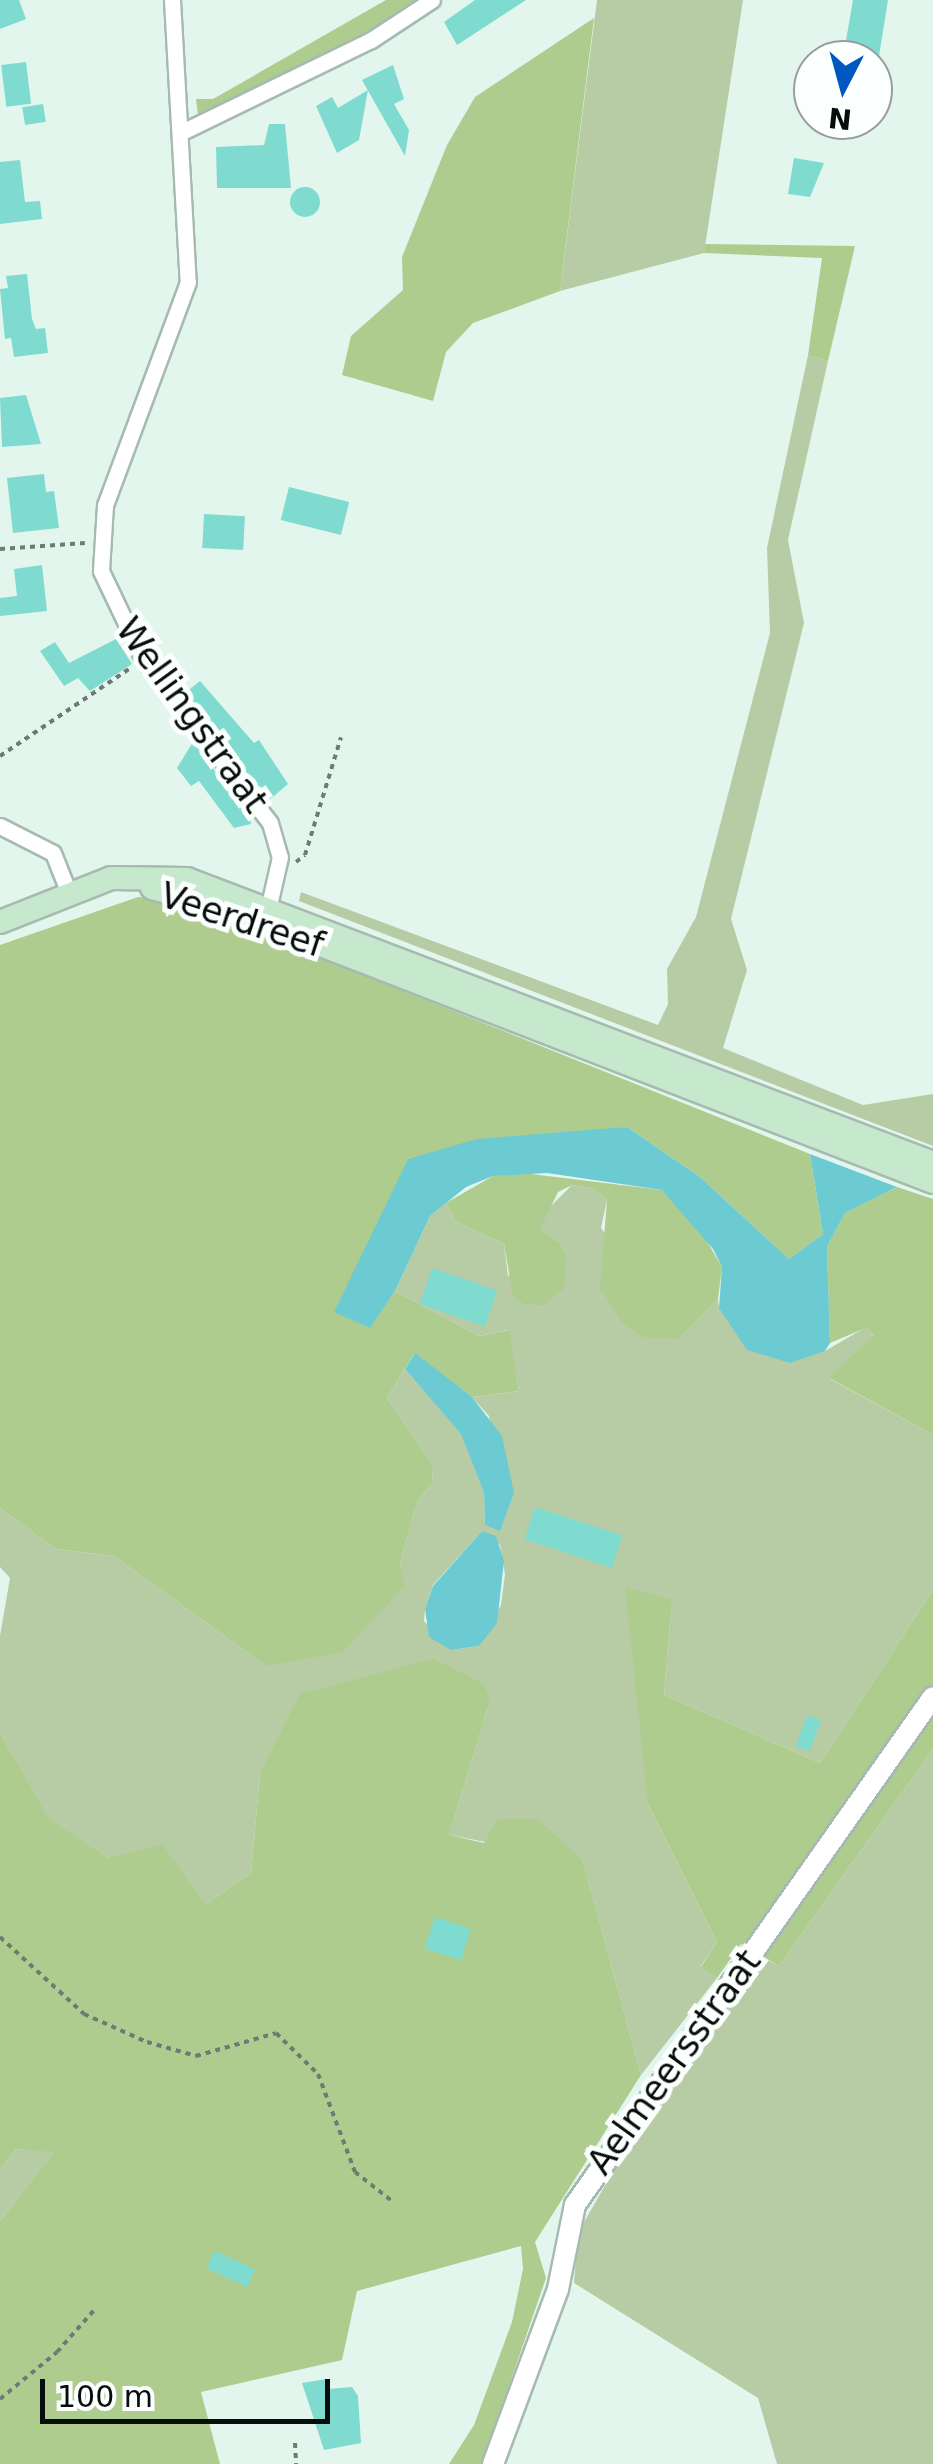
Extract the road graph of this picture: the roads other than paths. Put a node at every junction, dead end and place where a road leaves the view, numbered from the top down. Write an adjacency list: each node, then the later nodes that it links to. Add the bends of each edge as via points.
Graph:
1 (172, 0): 3 (street, Wellingstraat)
2 (432, 0): 3 (street, via 371,40)
3 (182, 132): 6 (street, Wellingstraat, via 188,282 105,505 100,545 108,597 143,659 270,823 279,865)
4 (0, 826): 5 (street, via 53,854)
5 (70, 896): 6 (main road, Veerdreef, via 156,888); 7 (main road, Veerdreef)
6 (265, 914): 8 (main road, Veerdreef)
7 (0, 922)
8 (674, 1074): 9 (main road, Veerdreef); 10 (main road, Veerdreef)
9 (933, 1163)
10 (933, 1182)
11 (933, 1697): 12 (street, Aelmeersstraat, via 581,2194 568,2225 558,2289)
12 (492, 2464)

